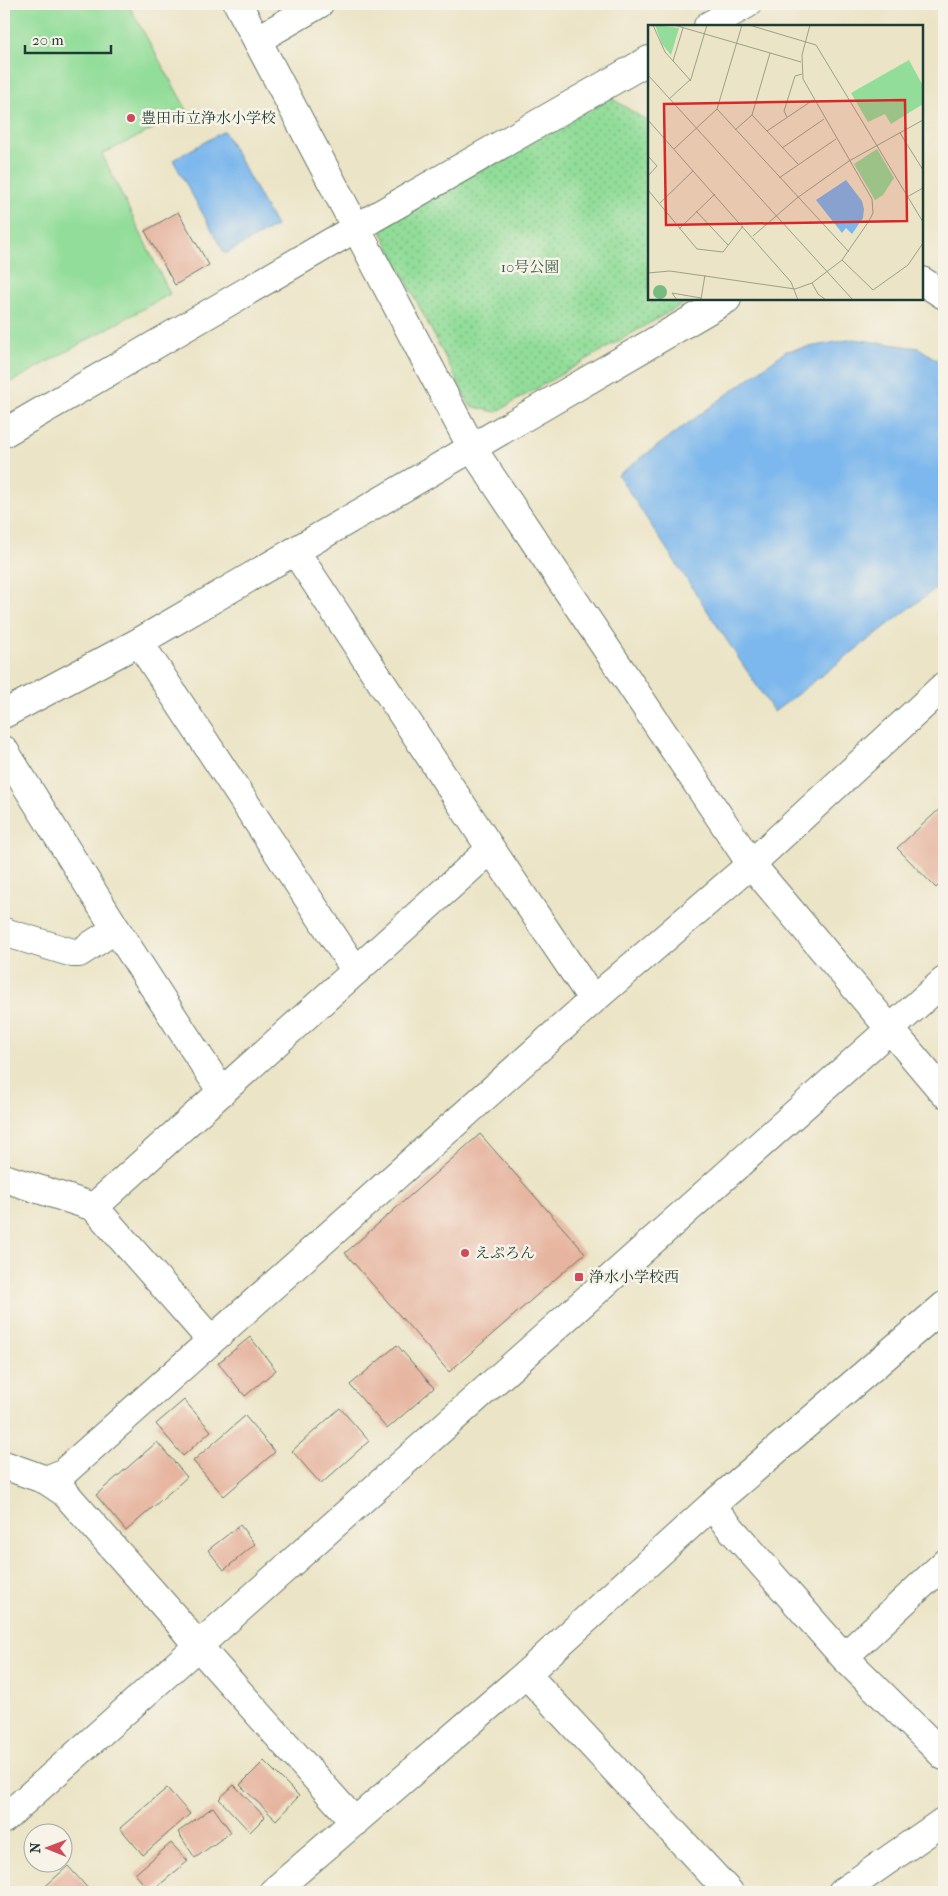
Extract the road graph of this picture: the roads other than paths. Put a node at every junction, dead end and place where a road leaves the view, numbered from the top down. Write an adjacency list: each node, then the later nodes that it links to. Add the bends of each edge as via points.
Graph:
1 (238, 4): 5 (street)
2 (320, 4): 5 (street)
3 (747, 4): 4 (street)
4 (710, 25)
5 (257, 40): 7 (street)
6 (648, 61): 7 (street)
7 (356, 228): 11 (street); 12 (street)
8 (923, 282): 9 (street)
9 (944, 295)
10 (724, 300): 12 (street)
11 (4, 433)
12 (472, 448): 13 (street); 19 (street)
13 (296, 551): 14 (street); 18 (street)
14 (139, 642): 16 (street); 22 (street)
15 (944, 686): 19 (street)
16 (4, 714)
17 (4, 750): 20 (street)
18 (491, 849): 22 (street); 24 (street)
19 (751, 864): 24 (street); 25 (street)
20 (116, 929): 21 (street, via 79,953); 26 (street)
21 (4, 932)
22 (356, 970): 26 (street)
23 (944, 981): 25 (street)
24 (593, 1000): 31 (street)
25 (890, 1029): 27 (street); 36 (street)
26 (222, 1092): 29 (street)
27 (944, 1093)
28 (4, 1178): 29 (street)
29 (94, 1207): 31 (street)
30 (944, 1306): 34 (street)
31 (211, 1340): 33 (street, via 63,1473)
32 (4, 1465): 33 (street)
33 (46, 1480): 36 (street, via 64,1492)
34 (711, 1506): 37 (street); 38 (street)
35 (944, 1564): 37 (street)
36 (197, 1645): 40 (street); 42 (street)
37 (844, 1657): 39 (street)
38 (526, 1674): 42 (street); 44 (street)
39 (944, 1756)
40 (4, 1819)
41 (944, 1821): 45 (street)
42 (355, 1822): 43 (street)
43 (273, 1892)
44 (729, 1892)
45 (842, 1892)

